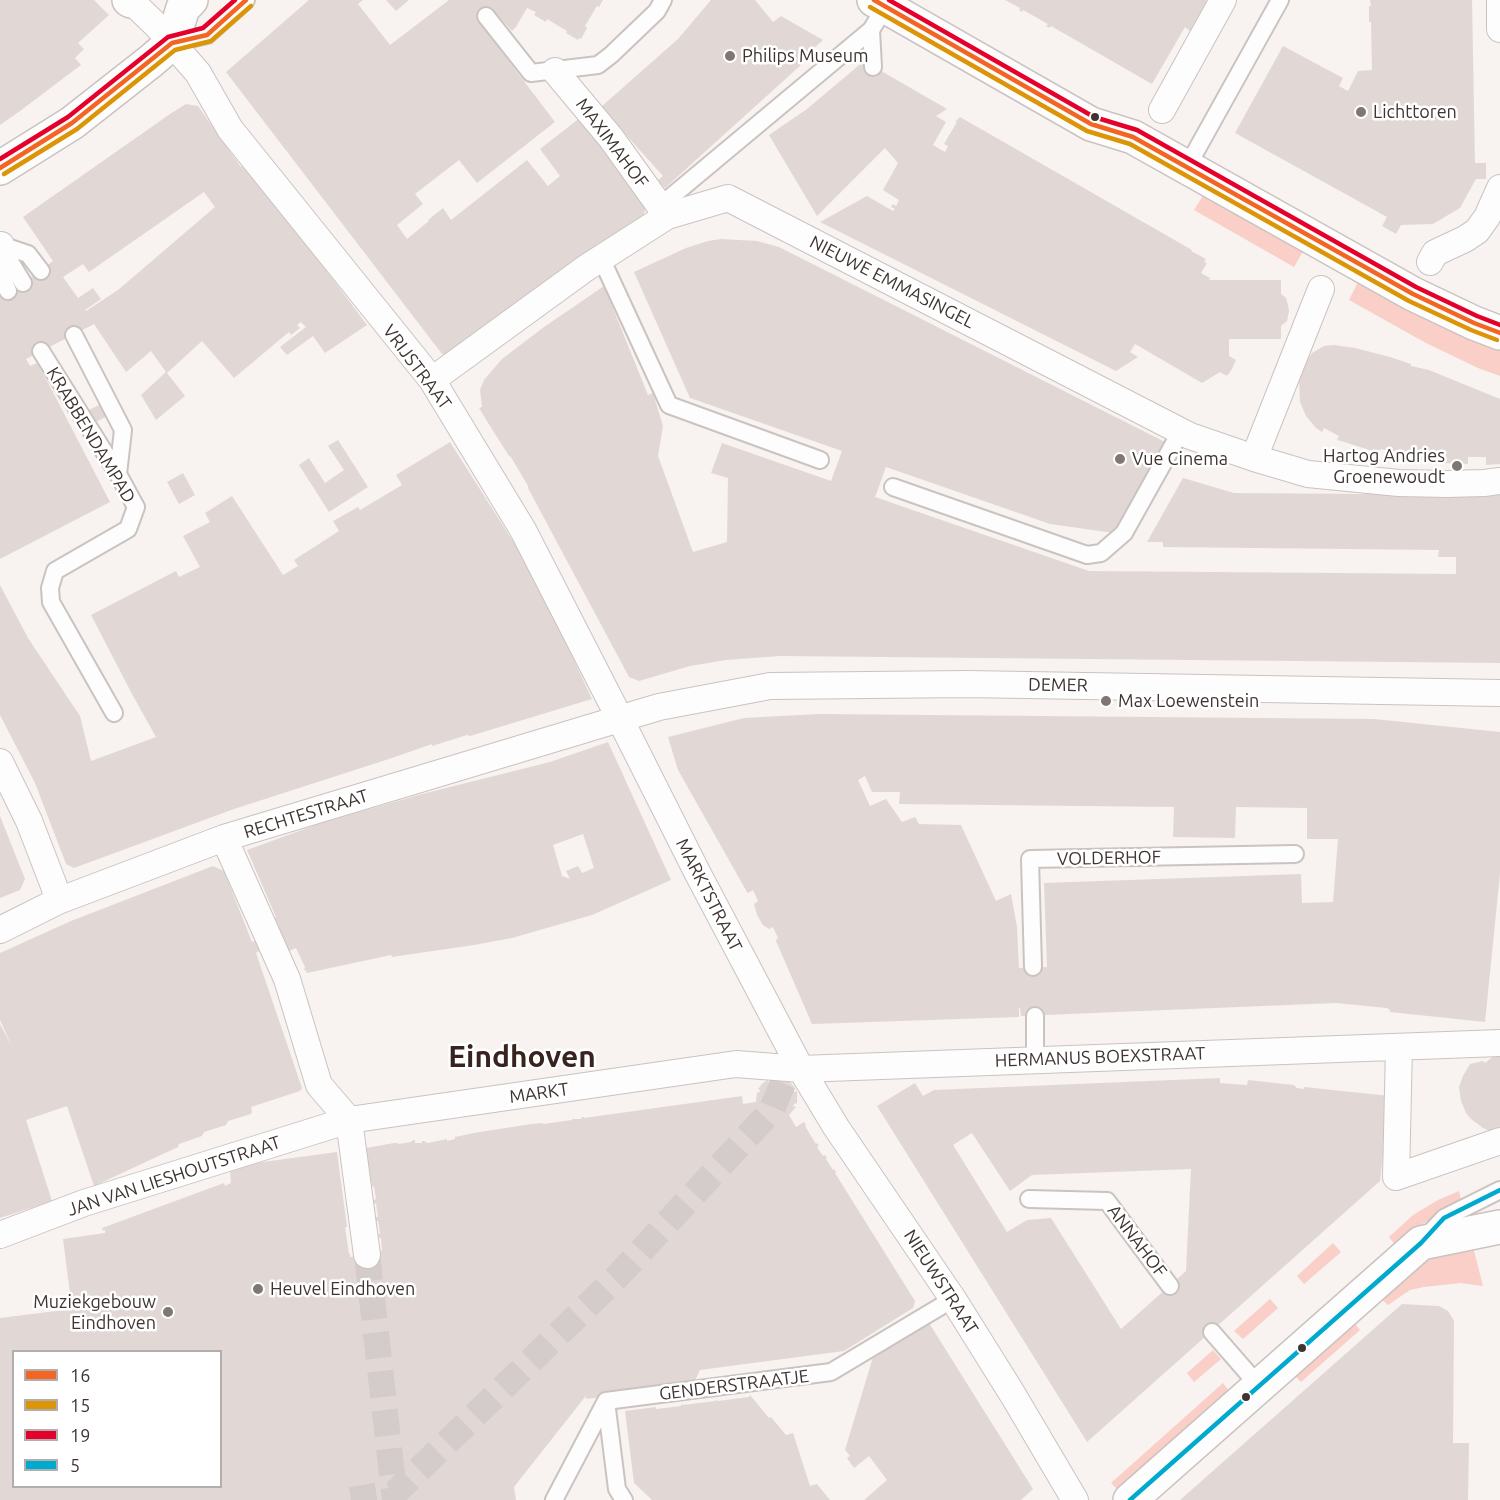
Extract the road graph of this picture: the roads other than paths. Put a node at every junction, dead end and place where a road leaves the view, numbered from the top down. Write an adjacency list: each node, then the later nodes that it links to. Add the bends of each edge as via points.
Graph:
1 (131, 0): 11 (street, VRIJSTRAAT)
2 (191, 0): 11 (street, via 183,8)
3 (246, 0): 11 (lane, via 207,35)
4 (663, 0): 13 (lane, via 657,11 598,65)
5 (1223, 0): 14 (street)
6 (1280, 0): 15 (lane)
7 (1500, 0): 10 (street)
8 (877, 12): 12 (lane); 15 (street, via 1090,124 1133,137); 18 (lane)
9 (486, 16): 13 (lane, via 531,73)
10 (1500, 29)
11 (172, 43): 16 (street, via 72,123); 28 (street, VRIJSTRAAT, via 198,73 230,129)
12 (873, 67)
13 (555, 71): 18 (street, MAXIMAHOF)
14 (1162, 110)
15 (1186, 167): 25 (street, via 1413,294)
16 (0, 168)
17 (1500, 188): 21 (street, via 1477,231 1435,253)
18 (663, 211): 20 (street, NIEUWE EMMASINGEL); 29 (street, NIEUWE EMMASINGEL, via 728,198)
19 (0, 245): 22 (lane, via 28,254); 23 (lane)
20 (601, 258): 28 (street, NIEUWE EMMASINGEL); 31 (lane, via 669,405)
21 (1430, 262)
22 (41, 271)
23 (16, 287)
24 (1321, 289): 30 (street)
25 (1500, 333)
26 (74, 335): 32 (lane, via 123,430)
27 (41, 351): 32 (lane, KRABBENDAMPAD)
28 (432, 380): 37 (street, VRIJSTRAAT, via 523,530)
29 (1181, 432): 30 (street, NIEUWE EMMASINGEL); 34 (lane, via 1124,533 1101,553 1087,555)
30 (1254, 458): 33 (street, NIEUWE EMMASINGEL, via 1308,474 1400,483)
31 (820, 460)
32 (118, 474): 36 (lane, KRABBENDAMPAD, via 136,507 128,529 55,571 50,588 51,602)
33 (1500, 481)
34 (893, 487)
35 (1500, 693): 37 (street, DEMER, via 967,684 770,686 659,707)
36 (114, 713)
37 (620, 719): 39 (street, RECHTESTRAAT); 48 (street, MARKTSTRAAT)
38 (0, 762): 41 (street, via 29,821)
39 (224, 838): 41 (street, RECHTESTRAAT); 49 (street, via 287,979 319,1085)
40 (1295, 854): 43 (lane, VOLDERHOF, via 1030,860)
41 (58, 901): 42 (street, RECHTESTRAAT)
42 (0, 930)
43 (1033, 967)
44 (1035, 1016): 47 (lane)
45 (1500, 1043): 46 (street, HERMANUS BOEXSTRAAT)
46 (1399, 1047): 47 (street, HERMANUS BOEXSTRAAT); 50 (street, via 1396,1177)
47 (1035, 1059): 48 (street, HERMANUS BOEXSTRAAT)
48 (792, 1075): 49 (street, MARKT, via 736,1064); 58 (street, NIEUWSTRAAT, via 836,1127)
49 (349, 1120): 54 (street, JAN VAN LIESHOUTSTRAAT, via 84,1203); 56 (street)
50 (1500, 1141)
51 (1500, 1190): 55 (lane, via 1444,1218)
52 (1029, 1199): 57 (lane, ANNAHOF, via 1107,1201)
53 (1500, 1227): 55 (street)
54 (0, 1235)
55 (1421, 1243): 60 (street)
56 (366, 1255)
57 (1170, 1286)
58 (953, 1299): 61 (lane, GENDERSTRAATJE, via 831,1372); 64 (street, NIEUWSTRAAT)
59 (1212, 1332): 60 (lane)
60 (1260, 1386): 65 (street)
61 (606, 1401): 62 (lane); 63 (lane, via 617,1490)
62 (554, 1500)
63 (624, 1500)
64 (1075, 1500)
65 (1130, 1500)

